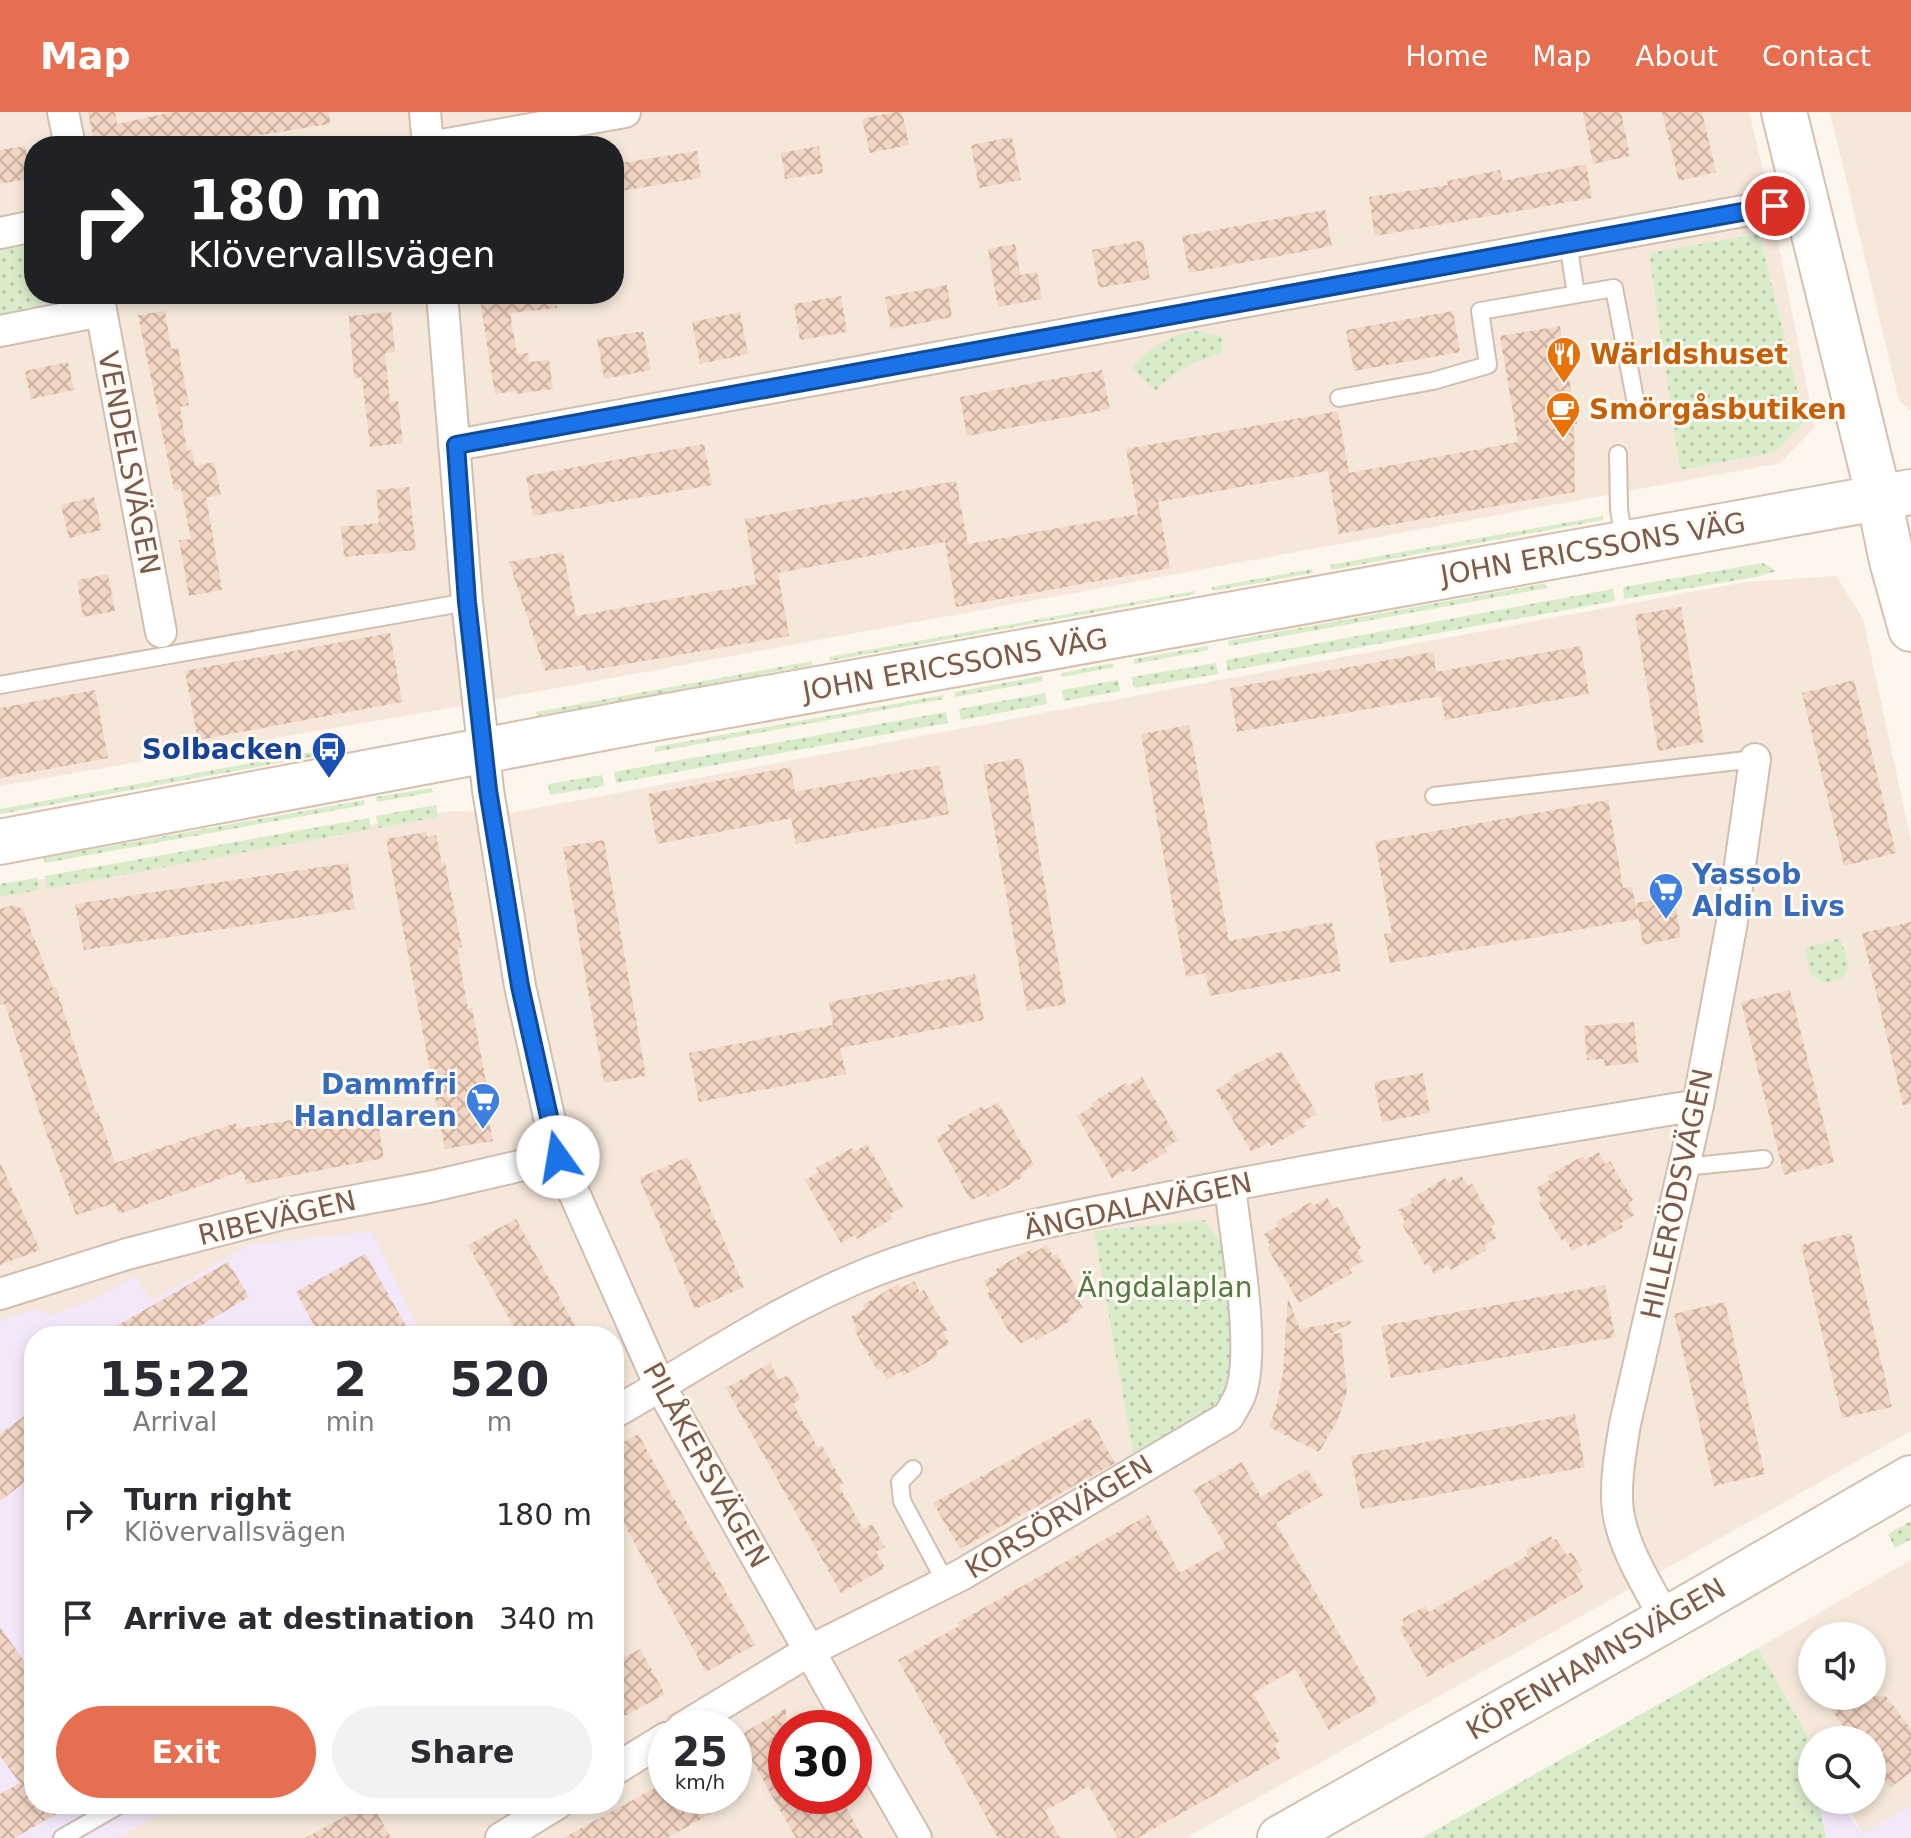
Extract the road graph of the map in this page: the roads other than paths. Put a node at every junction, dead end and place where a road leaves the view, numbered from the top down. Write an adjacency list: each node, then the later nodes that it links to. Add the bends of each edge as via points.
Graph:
1 (63, 112): 5 (street)
2 (425, 112): 6 (street)
3 (625, 112): 7 (street)
4 (1784, 112): 8 (street)
5 (68, 136)
6 (427, 136)
7 (492, 136)
8 (1804, 200): 11 (street); 21 (street)
9 (24, 228): 10 (street)
10 (0, 233)
11 (1568, 243): 12 (lane); 19 (street)
12 (1576, 294): 17 (lane, via 1480,311 1488,365); 18 (lane, via 1614,288)
13 (95, 304): 16 (street)
14 (99, 304): 25 (street, VENDELSVÄGEN)
15 (443, 304): 19 (street, PILÅKERSVÄGEN)
16 (0, 331)
17 (1339, 398)
18 (1636, 404)
19 (456, 445): 23 (street, PILÅKERSVÄGEN)
20 (1618, 454): 22 (lane)
21 (1895, 495): 22 (street, JOHN ERICSSONS VÄG); 24 (street, via 1892,561)
22 (1624, 543): 27 (street, JOHN ERICSSONS VÄG)
23 (467, 602): 26 (lane); 27 (street, PILÅKERSVÄGEN)
24 (1911, 629)
25 (161, 632)
26 (0, 685)
27 (483, 751): 30 (street, JOHN ERICSSONS VÄG); 32 (street, PILÅKERSVÄGEN, via 520,986)
28 (1755, 759): 29 (lane); 31 (street, HILLERÖDSVÄGEN)
29 (1434, 796)
30 (0, 842)
31 (1698, 1105): 34 (street, HILLERÖDSVÄGEN); 35 (street, ÄNGDALAVÄGEN)
32 (558, 1157): 36 (street, RIBEVÄGEN, via 291,1212 127,1254); 37 (street, PILÅKERSVÄGEN)
33 (1764, 1159): 34 (lane)
34 (1684, 1167): 42 (street, HILLERÖDSVÄGEN, via 1618,1472 1617,1502 1625,1534)
35 (1230, 1186): 37 (street, ÄNGDALAVÄGEN, via 1087,1214 874,1271 790,1310); 41 (street, KORSÖRVÄGEN, via 1246,1328 1245,1372 1228,1417)
36 (0, 1294)
37 (660, 1386): 38 (street, ÄNGDALAVÄGEN); 43 (street, PILÅKERSVÄGEN)
38 (624, 1407)
39 (913, 1469): 41 (lane, via 900,1482 902,1501)
40 (1911, 1478): 42 (street, KÖPENHAMNSVÄGEN)
41 (946, 1583): 43 (street, KORSÖRVÄGEN)
42 (1666, 1620): 54 (street, KÖPENHAMNSVÄGEN)
43 (809, 1651): 44 (street, KORSÖRVÄGEN); 45 (street, PILÅKERSVÄGEN)
44 (712, 1710)
45 (843, 1710)
46 (648, 1749): 48 (street)
47 (872, 1761): 53 (street, PILÅKERSVÄGEN)
48 (624, 1764)
49 (104, 1814): 51 (lane)
50 (541, 1814): 52 (street)
51 (62, 1838)
52 (501, 1838)
53 (916, 1838)
54 (1280, 1838)

